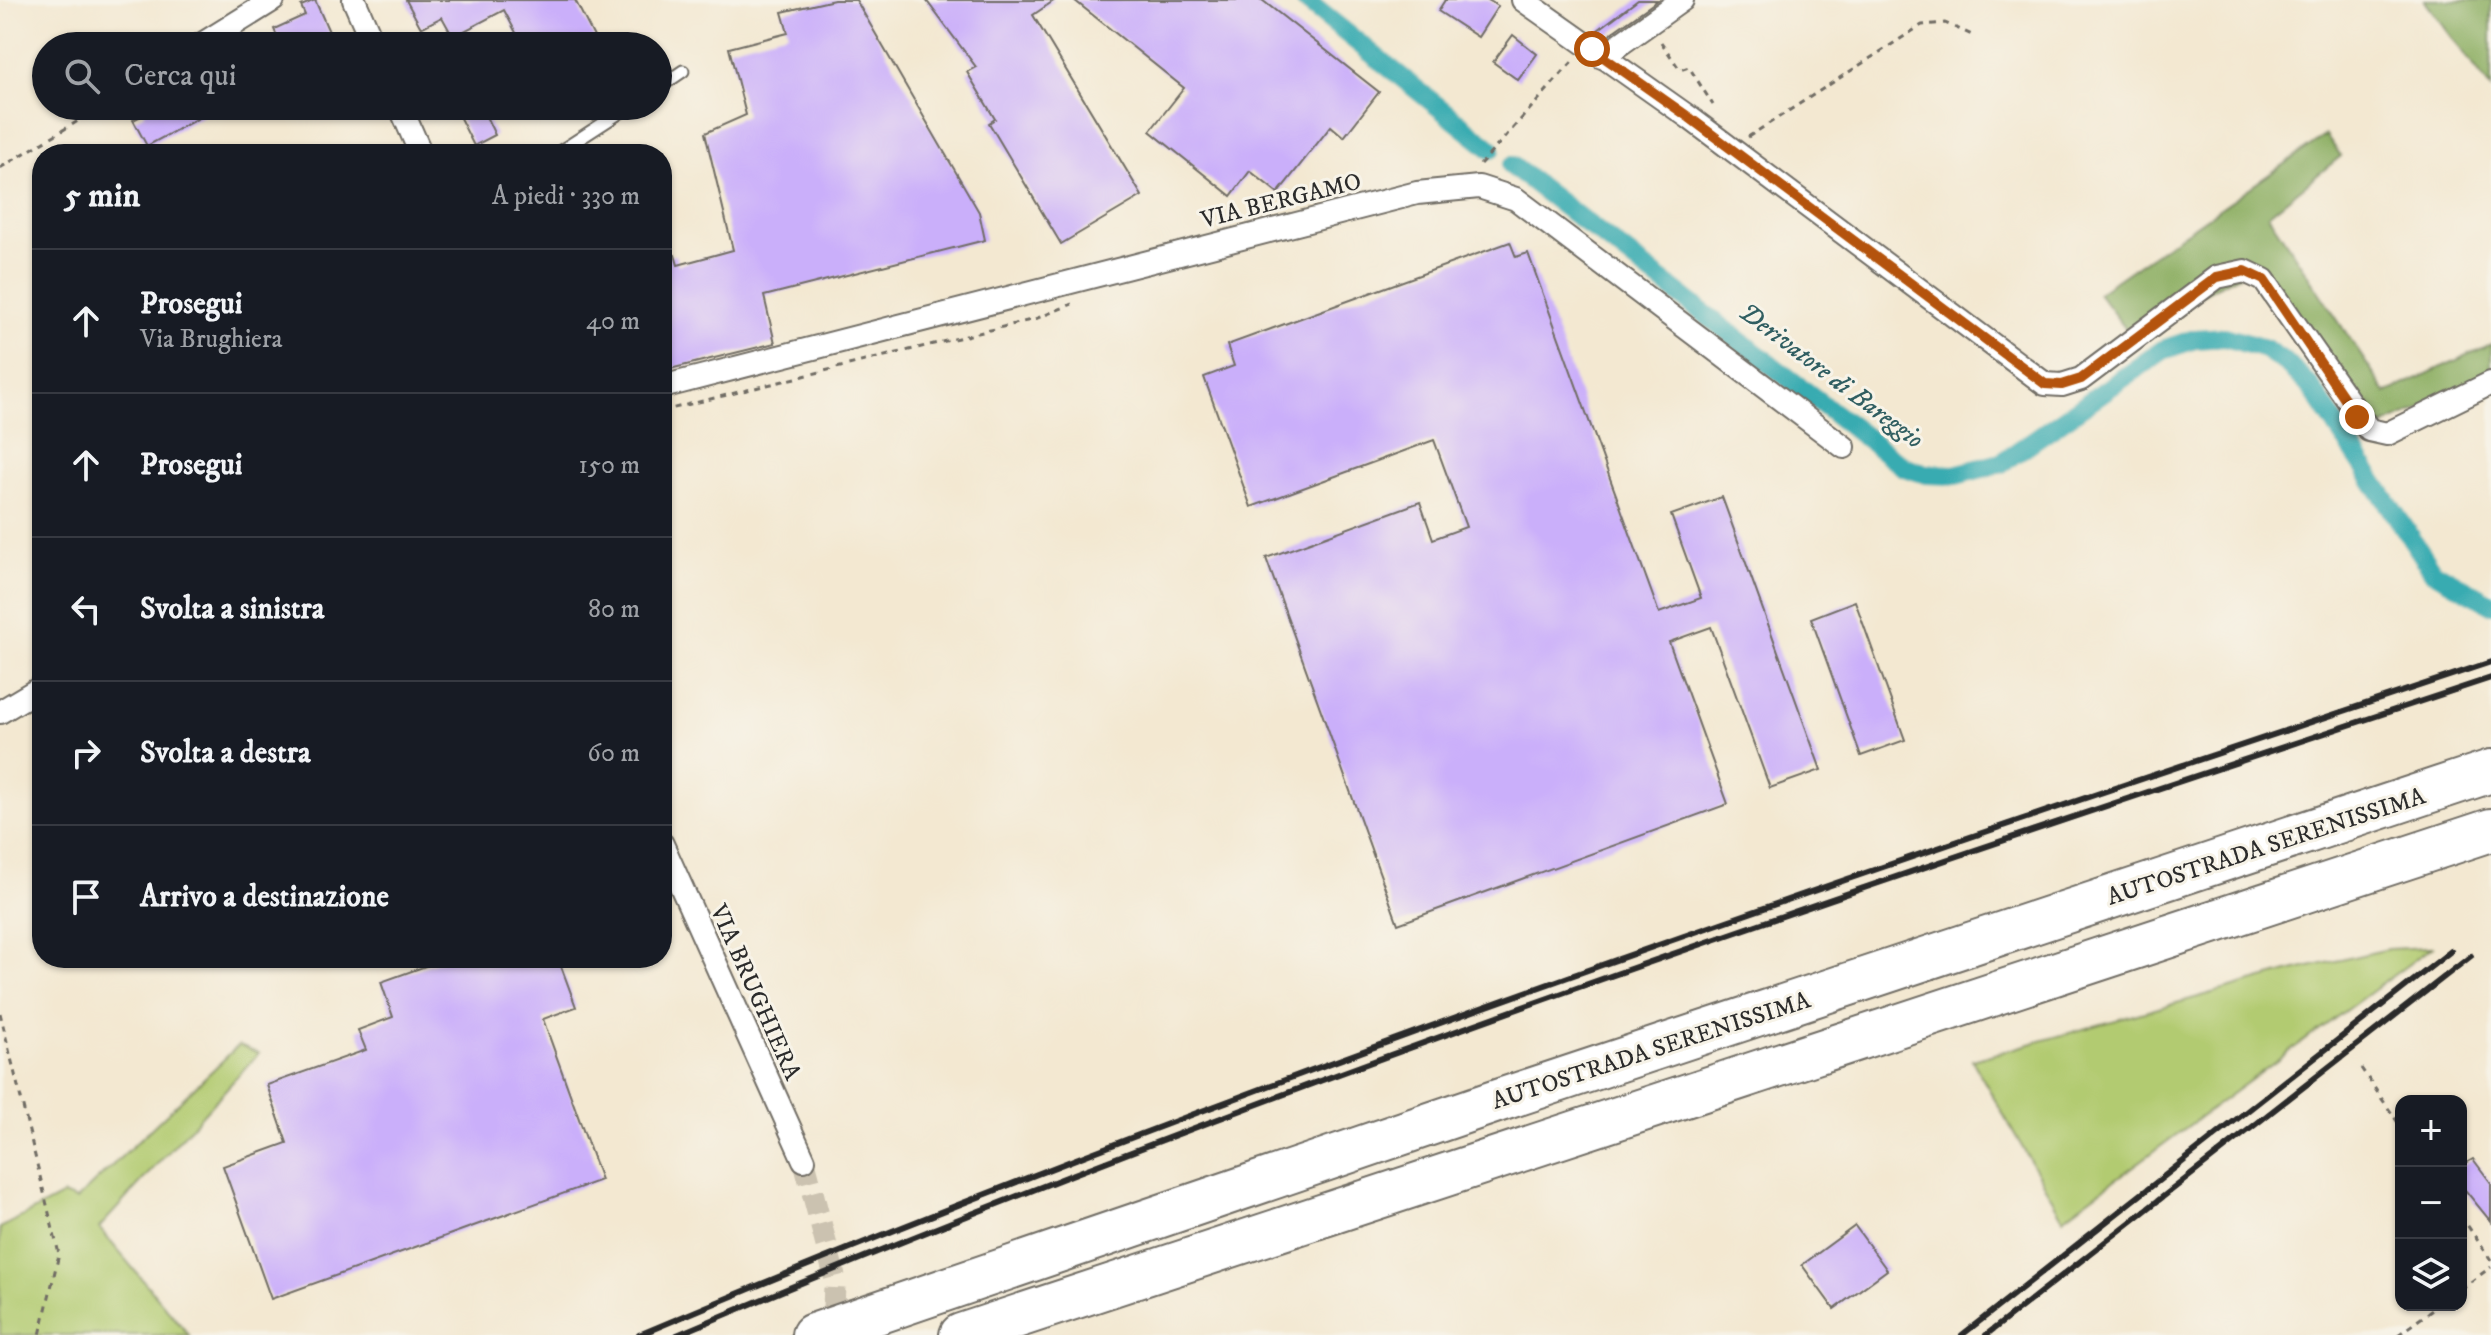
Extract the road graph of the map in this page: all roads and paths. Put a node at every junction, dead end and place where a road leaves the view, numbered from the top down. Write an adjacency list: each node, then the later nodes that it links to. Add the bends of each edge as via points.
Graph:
1 (273, 0): 5 (street)
2 (354, 0): 6 (street)
3 (1523, 0): 9 (street)
4 (1682, 0): 9 (street)
5 (222, 32)
6 (368, 32)
7 (1972, 35): 20 (path, via 1945,23 1922,25)
8 (1657, 37): 12 (path, via 1680,70 1689,67)
9 (1602, 57): 20 (street)
10 (683, 71): 11 (lane)
11 (672, 78)
12 (1713, 105)
13 (80, 120): 16 (path)
14 (406, 120): 17 (street)
15 (608, 120): 18 (lane)
16 (40, 144)
17 (417, 144)
18 (571, 144)
19 (32, 149): 21 (path)
20 (1731, 149): 22 (street, via 2045,384 2081,379 2217,277 2245,271 2264,280 2369,430 2387,434)
21 (0, 168)
22 (2491, 383)
23 (672, 384): 24 (street, VIA BERGAMO, via 1407,195 1479,187 1516,199)
24 (1844, 447)
25 (32, 693): 26 (street)
26 (0, 712)
27 (2491, 771): 40 (highway, AUTOSTRADA SERENISSIMA)
28 (2491, 830): 41 (highway)
29 (672, 866): 33 (street, VIA BRUGHIERA)
30 (0, 1013): 39 (path, via 59,1254)
31 (2361, 1068): 32 (path)
32 (2395, 1118)
33 (804, 1160)
34 (2467, 1225): 35 (path)
35 (2491, 1260)
36 (2491, 1267): 37 (path)
37 (2467, 1285)
38 (2431, 1311): 42 (path)
39 (40, 1335)
40 (813, 1335)
41 (961, 1335)
42 (2398, 1335)

